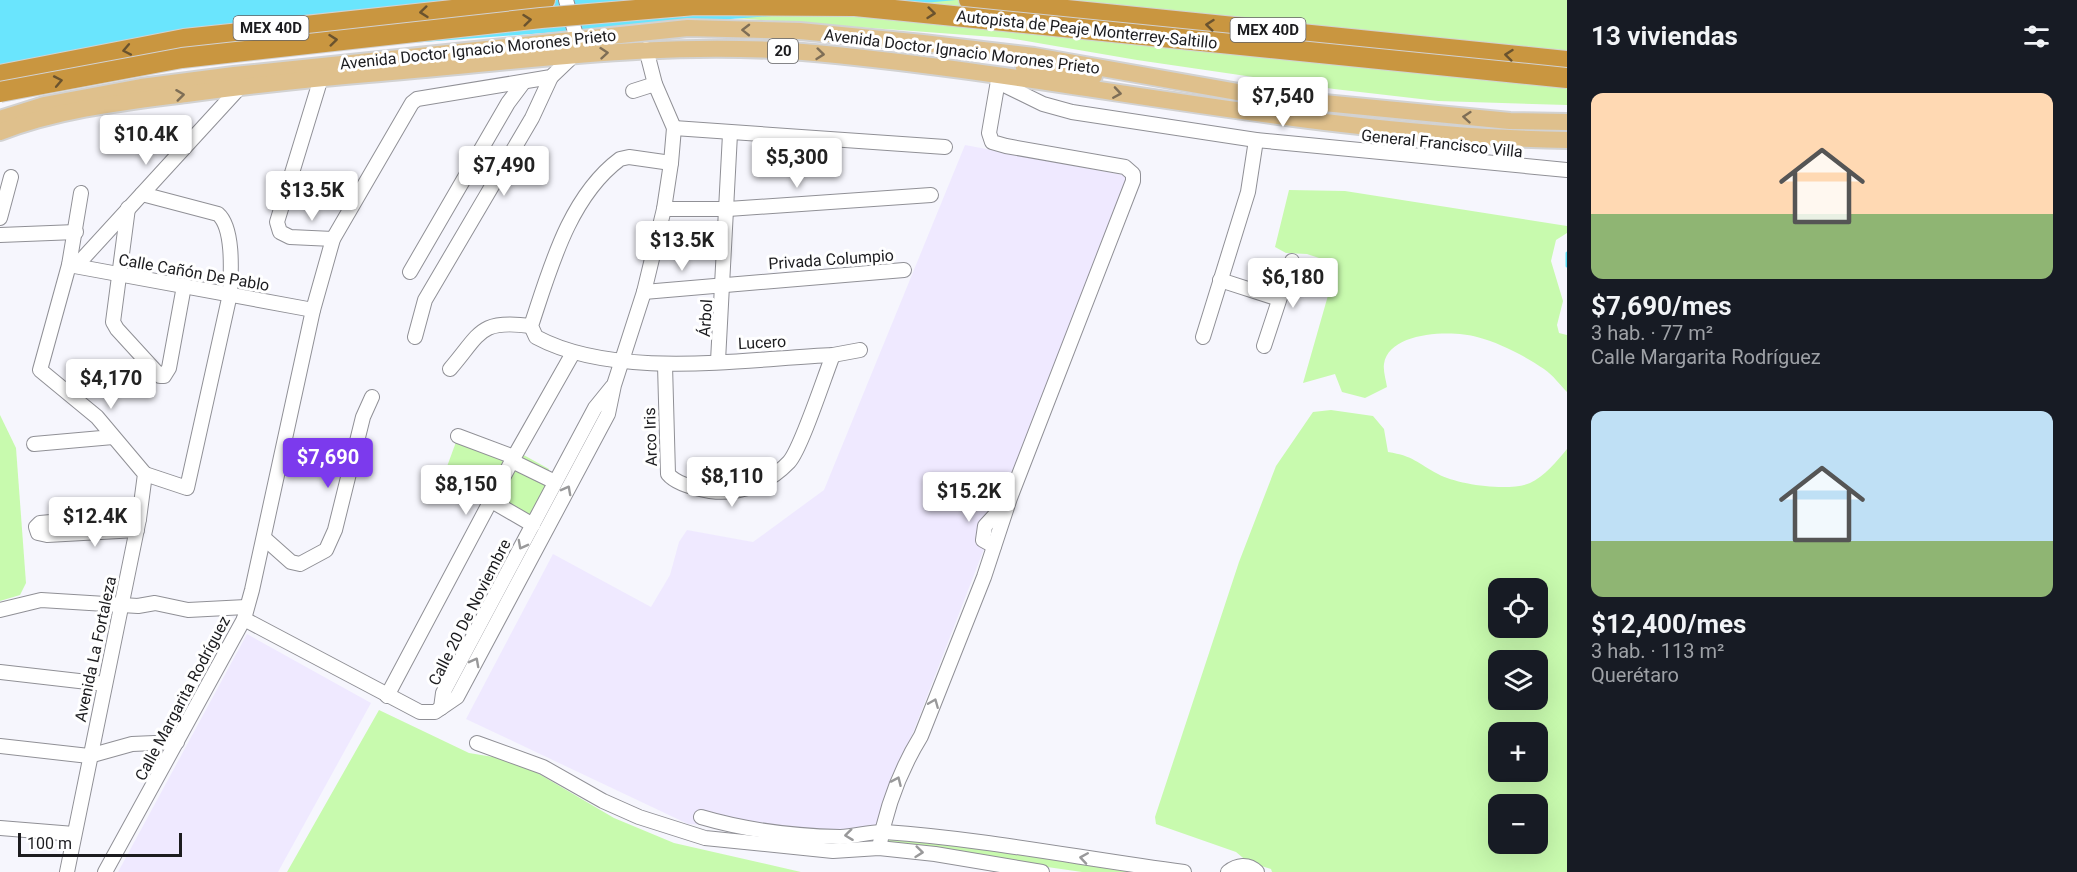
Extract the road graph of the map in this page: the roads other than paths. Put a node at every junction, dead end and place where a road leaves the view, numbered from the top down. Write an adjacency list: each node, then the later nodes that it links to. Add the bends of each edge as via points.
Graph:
1 (545, 0): 9 (highway, MEX 40D, one-way to 9, via 204,36)
2 (566, 0): 4 (street)
3 (969, 0): 7 (highway, Autopista de Peaje Monterrey-Saltillo / MEX 40D, one-way to 3)
4 (576, 32): 6 (street); 8 (main road, Avenida Doctor Ignacio Morones Prieto / 20, one-way to 4, via 1034,56 800,31 688,28); 19 (main road, Avenida Doctor Ignacio Morones Prieto / 20, via 141,87 44,105)
5 (646, 49): 6 (main road, Avenida Doctor Ignacio Morones Prieto / 20, one-way to 5); 13 (main road, Avenida Doctor Ignacio Morones Prieto / 20, one-way to 13, via 801,52); 15 (street)
6 (573, 56): 10 (street); 11 (main road, Avenida Doctor Ignacio Morones Prieto / 20)
7 (1567, 61)
8 (1124, 71): 13 (main road, via 1106,77 1010,66); 20 (main road, Avenida Doctor Ignacio Morones Prieto / 20, one-way to 8, via 1510,121 1272,98)
9 (0, 75)
10 (551, 77): 14 (street, Calle Margarita Rodríguez); 53 (street, via 532,118 426,300)
11 (321, 78): 16 (main road, Avenida Doctor Ignacio Morones Prieto / 20); 39 (street, via 277,218 280,232 290,237)
12 (1567, 78): 18 (highway, Autopista de Peaje Monterrey-Saltillo / MEX 40D, one-way to 12, bridge, via 182,58 269,47 541,18 695,5 759,4 855,6)
13 (999, 79): 24 (street, General Francisco Villa, via 1043,104 1072,111); 25 (main road, Avenida Doctor Ignacio Morones Prieto / 20, one-way to 25, via 1271,115 1511,139); 90 (street, one-way to 13, via 892,792 921,736 984,578 1010,498 1133,178 1131,170 1125,167 992,142 989,133)
14 (523, 83): 39 (street, Calle Margarita Rodríguez, via 424,96 412,103); 43 (street)
15 (654, 84): 17 (street); 21 (street)
16 (240, 87): 22 (main road, Avenida Doctor Ignacio Morones Prieto / 20, one-way to 16, via 39,119 108,105); 31 (street)
17 (633, 91)
18 (0, 92)
19 (0, 120)
20 (1567, 122)
21 (674, 128): 23 (street); 27 (street)
22 (0, 132)
23 (730, 134): 26 (street); 35 (street, Árbol)
24 (1256, 140): 28 (street, General Francisco Villa); 45 (street, via 1248,192)
25 (1567, 140)
26 (945, 147)
27 (671, 163): 34 (street); 52 (street, via 624,158 606,173 572,216 551,264)
28 (1567, 170)
29 (11, 177): 36 (street)
30 (81, 193): 37 (street)
31 (142, 194): 33 (street); 49 (street, via 213,212 223,221 230,256)
32 (931, 195): 35 (street)
33 (128, 208): 41 (street); 44 (street)
34 (664, 209): 35 (street); 48 (street)
35 (728, 209): 46 (street, Árbol)
36 (0, 218)
37 (75, 232): 38 (street); 41 (street)
38 (0, 235)
39 (333, 239): 51 (street, Calle Margarita Rodríguez)
40 (1292, 261): 50 (street)
41 (73, 266): 44 (street, Calle Cañón De Pablo); 66 (street, via 40,370 97,417)
42 (904, 270): 46 (street, Privada Columpio)
43 (410, 272)
44 (120, 276): 47 (street, Calle Cañón De Pablo); 47 (street, via 115,327 162,376 169,368)
45 (1220, 280): 50 (street); 54 (street)
46 (724, 284): 48 (street, Privada Columpio); 59 (street, Árbol)
47 (184, 286): 49 (street, Calle Cañón De Pablo)
48 (644, 292): 60 (street)
49 (230, 294): 51 (street, Calle Cañón De Pablo); 69 (street, via 187,488)
50 (1280, 300): 55 (street)
51 (313, 309): 75 (street, Calle Margarita Rodríguez)
52 (533, 332): 57 (street, Lucero); 62 (street, Lucero, via 502,323 487,327)
53 (415, 337)
54 (1203, 337)
55 (1264, 346)
56 (860, 350): 58 (street, Lucero)
57 (573, 352): 60 (street, Lucero); 68 (street)
58 (833, 355): 59 (street, Lucero); 61 (street, Arco Iris, via 792,459 749,490 729,492 704,490 668,474)
59 (718, 361): 61 (street, Lucero)
60 (621, 362): 61 (street, Lucero); 63 (street)
61 (665, 364)
62 (450, 369)
63 (614, 385): 71 (street, Calle 20 De Noviembre, via 595,408); 82 (street, Calle 20 De Noviembre, one-way to 63, via 457,697 608,414)
64 (372, 397): 75 (street, via 326,550 300,564 291,562)
65 (458, 436): 68 (street)
66 (113, 437): 67 (street); 69 (street)
67 (34, 444)
68 (513, 459): 71 (street); 72 (street)
69 (145, 474): 73 (street, Avenida La Fortaleza)
70 (437, 474): 72 (street)
71 (555, 482): 74 (street, Calle 20 De Noviembre)
72 (491, 500): 74 (street); 81 (street)
73 (138, 524): 73 (street, via 94,518 36,527 38,533 47,535); 76 (street, Avenida La Fortaleza)
74 (533, 525): 82 (street, Calle 20 De Noviembre, one-way to 82, via 444,693)
75 (264, 538): 78 (street, Calle Margarita Rodríguez)
76 (121, 605): 77 (street, via 29,601); 78 (street, via 155,603 188,610); 80 (street, Avenida La Fortaleza)
77 (0, 610)
78 (245, 613): 81 (street); 83 (street, Calle Margarita Rodríguez)
79 (0, 672): 80 (street)
80 (105, 684): 86 (street, Avenida La Fortaleza)
81 (387, 696): 82 (street, via 420,712)
82 (441, 708)
83 (177, 742): 86 (street, via 132,744); 95 (street, Calle Margarita Rodríguez)
84 (477, 743): 92 (street, via 543,767 639,817 705,838)
85 (0, 746): 86 (street)
86 (89, 756): 91 (street, Avenida La Fortaleza)
87 (700, 817): 88 (street)
88 (736, 827): 90 (street, one-way to 88, via 842,837); 92 (street)
89 (0, 828): 91 (street)
90 (882, 831): 93 (street); 97 (street, one-way to 90)
91 (74, 834): 94 (street, Avenida La Fortaleza)
92 (735, 843): 93 (street, via 833,851)
93 (879, 848): 96 (street, one-way to 96)
94 (67, 872)
95 (105, 872)
96 (1042, 872)
97 (1184, 872)
98 (1228, 872): 99 (street, via 1246,866)
99 (1257, 872)

